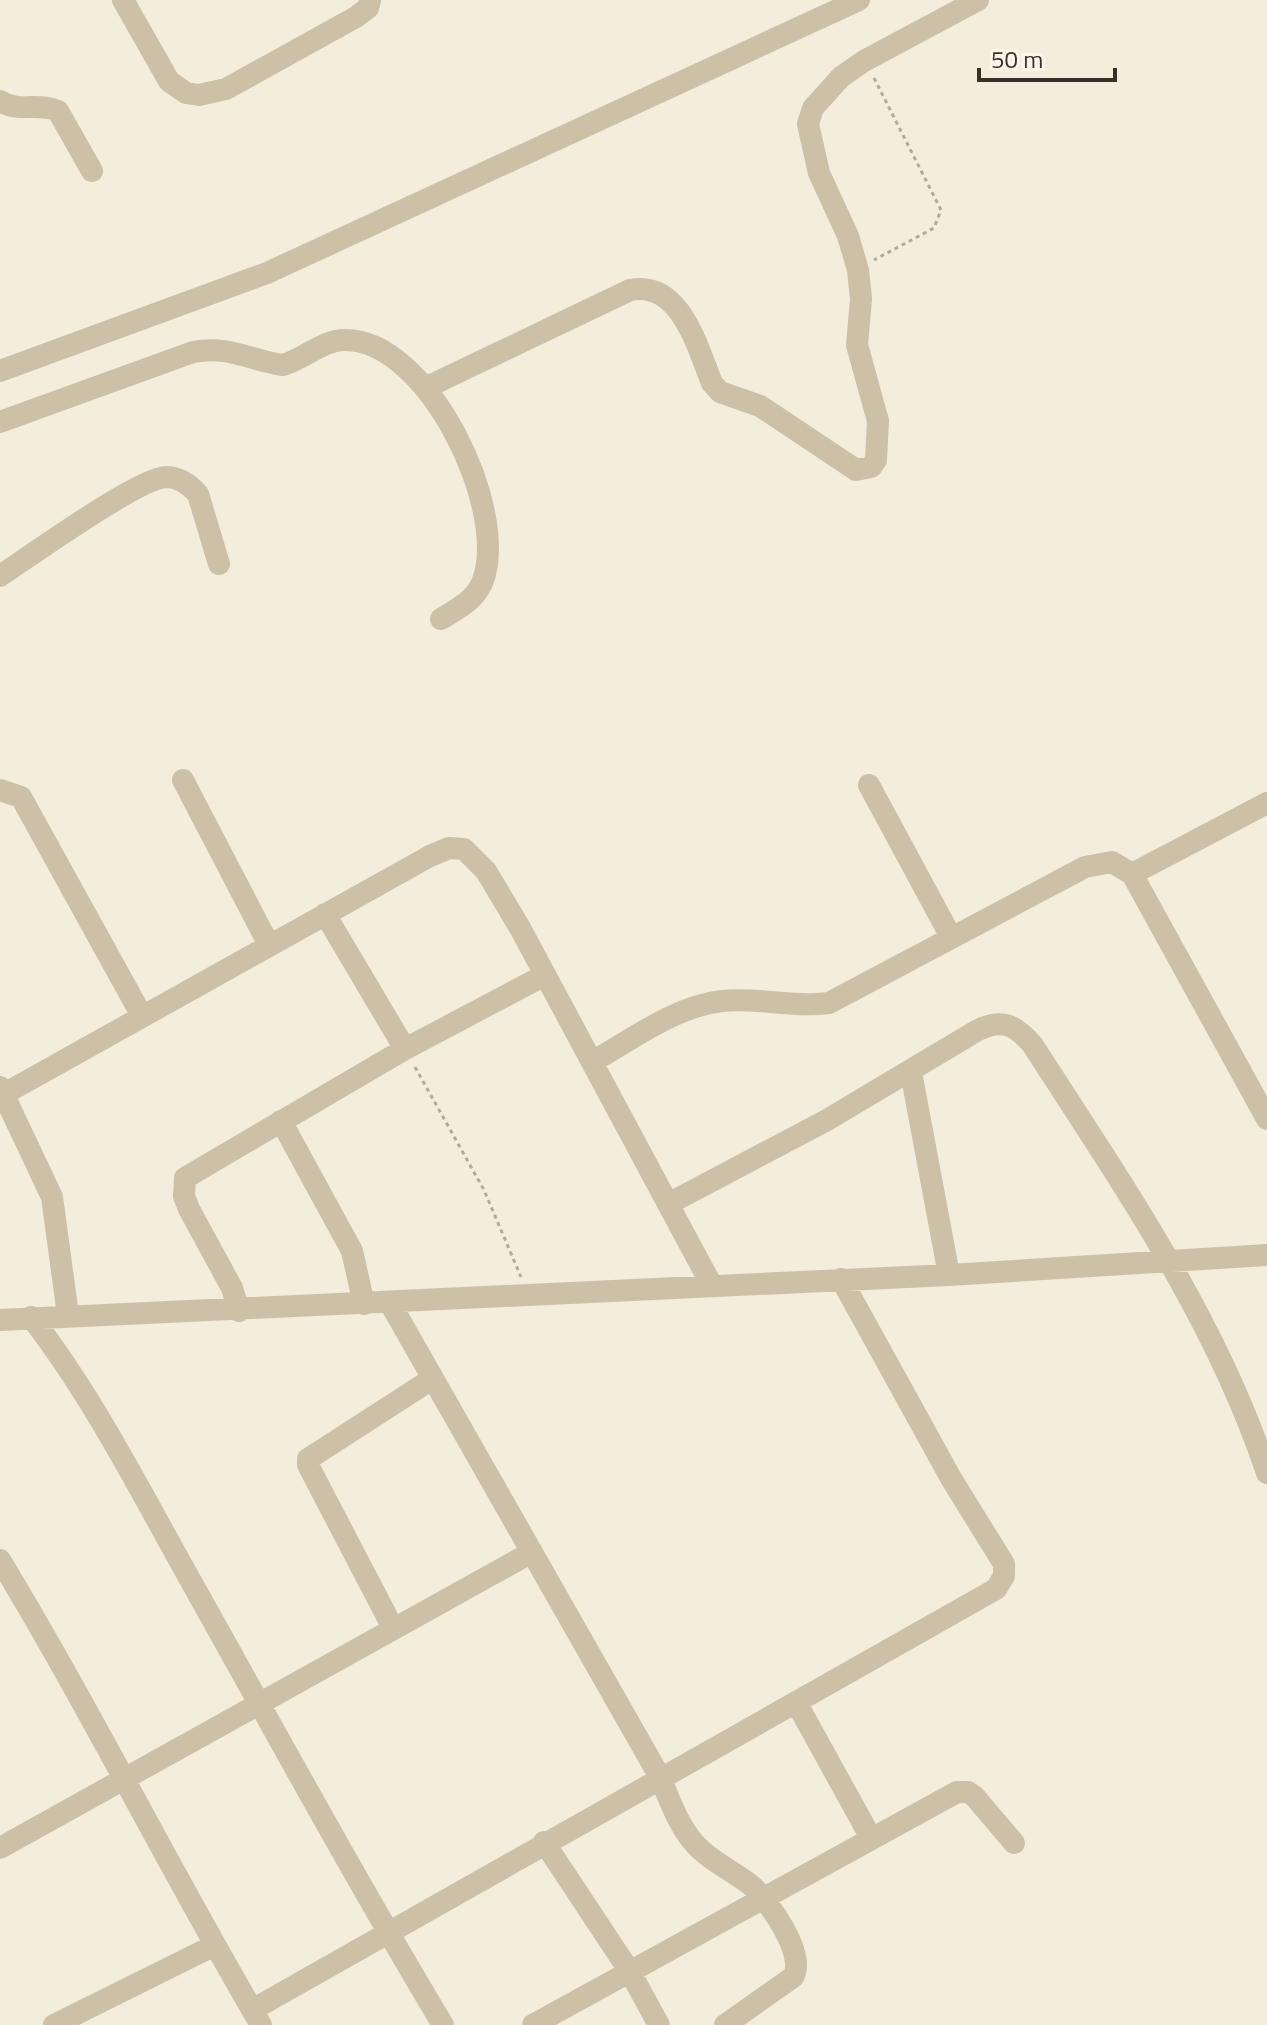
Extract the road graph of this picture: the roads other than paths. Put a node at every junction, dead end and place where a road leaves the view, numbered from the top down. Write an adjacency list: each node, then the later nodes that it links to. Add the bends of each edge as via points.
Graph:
1 (123, 0): 2 (street, via 169,81 199,95 226,89 356,17)
2 (370, 0)
3 (859, 0): 7 (street, via 267,273)
4 (978, 0): 8 (street, via 864,61 823,94 808,124 819,173 858,270 857,345 878,421 876,460 864,470 856,470 760,406 720,392 680,312 664,294 646,287)
5 (0, 101): 6 (street, via 15,109 58,111)
6 (92, 171)
7 (0, 371)
8 (425, 388): 9 (street, via 397,361 367,343 328,343 283,365 209,348); 12 (street, via 471,467 483,507 487,550 481,585 467,603)
9 (0, 422)
10 (219, 564): 11 (street, via 198,494 168,477 108,506)
11 (0, 576)
12 (441, 619)
13 (183, 780): 20 (street)
14 (869, 785): 19 (street)
15 (0, 790): 22 (street, via 21,797)
16 (1267, 803): 17 (street)
17 (1132, 874): 19 (street, via 1112,862 1085,867); 27 (street)
18 (325, 914): 20 (street); 21 (street, via 430,856 449,848 464,849 486,871); 23 (street)
19 (951, 937): 24 (street, via 829,1003 707,1003)
20 (269, 945): 22 (street)
21 (545, 975): 23 (street); 24 (street)
22 (142, 1016): 26 (street)
23 (405, 1049): 28 (street)
24 (592, 1062): 29 (street)
25 (911, 1072): 29 (street); 31 (street, via 992,1023 1019,1030); 32 (street)
26 (2, 1090): 38 (street, via 52,1197)
27 (1267, 1119)
28 (281, 1121): 36 (street, via 352,1251); 37 (street, via 192,1172 183,1185 189,1209)
29 (670, 1203): 34 (street)
30 (1267, 1255): 31 (street)
31 (1172, 1262): 32 (street); 42 (street, via 1248,1415)
32 (949, 1275): 33 (street)
33 (841, 1279): 34 (street); 47 (street, via 1005,1570 996,1589)
34 (711, 1284): 35 (street)
35 (390, 1303): 36 (street); 41 (street)
36 (364, 1304): 37 (street)
37 (239, 1311): 38 (street)
38 (68, 1315): 39 (street)
39 (31, 1317): 40 (street); 46 (street, via 95,1414)
40 (0, 1320)
41 (432, 1379): 43 (street); 45 (street, via 308,1459)
42 (1267, 1473)
43 (532, 1552): 45 (street); 48 (street)
44 (0, 1560): 49 (street)
45 (393, 1628): 46 (street)
46 (260, 1701): 49 (street); 55 (street)
47 (796, 1702): 48 (street); 50 (street)
48 (661, 1779): 51 (street); 54 (street, via 674,1811 700,1850)
49 (123, 1781): 53 (street); 56 (street)
50 (871, 1838): 52 (street, via 963,1791 975,1797); 54 (street)
51 (544, 1842): 55 (street); 57 (street)
52 (1014, 1843)
53 (0, 1848)
54 (763, 1898): 57 (street); 63 (street, via 797,1953 798,1969)
55 (387, 1932): 58 (street); 60 (street)
56 (215, 1945): 58 (street); 59 (street)
57 (630, 1972): 61 (street); 62 (street)
58 (257, 2017)
59 (54, 2025)
60 (443, 2025)
61 (533, 2025)
62 (659, 2025)
63 (725, 2025)

